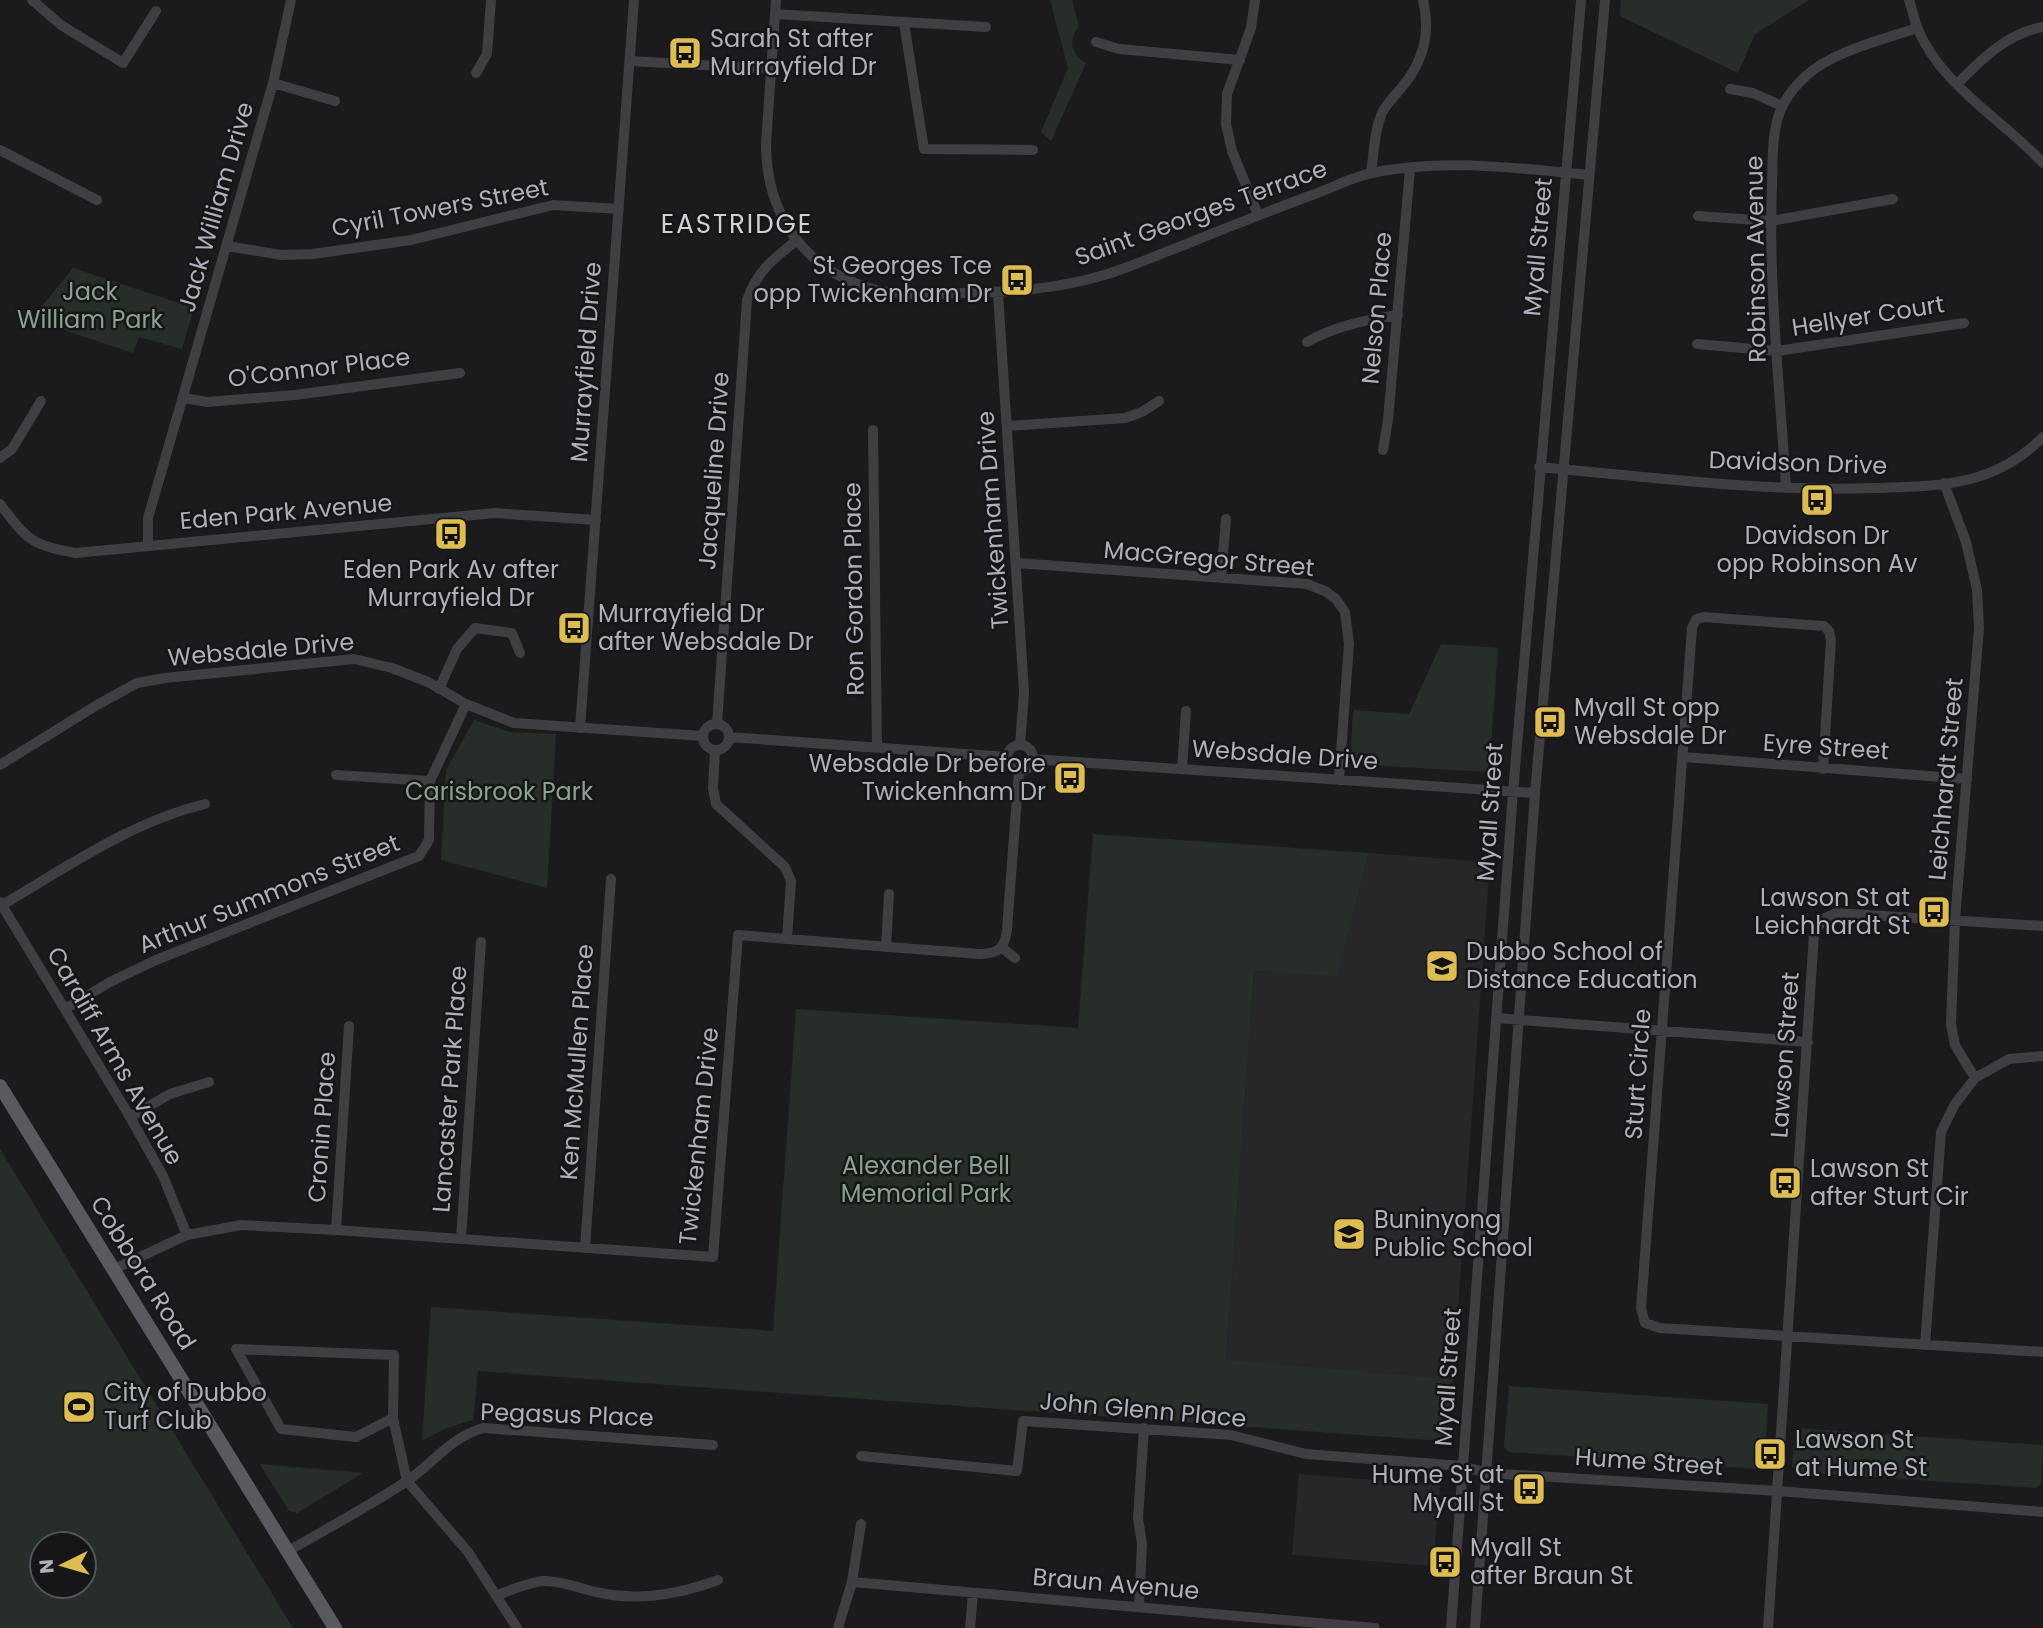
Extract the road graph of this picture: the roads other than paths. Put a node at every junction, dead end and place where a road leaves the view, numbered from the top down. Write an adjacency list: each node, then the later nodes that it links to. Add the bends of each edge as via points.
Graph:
1 (32, 0): 11 (street, via 61,25 123,63)
2 (291, 0): 22 (street, Jack William Drive)
3 (491, 0): 21 (street, via 487,54)
4 (634, 0): 19 (street, Murrayfield Drive)
5 (776, 0): 12 (street, Saint Georges Terrace)
6 (1255, 0): 18 (street)
7 (1423, 0): 31 (street, via 1427,22 1422,56 1380,117)
8 (1581, 0): 32 (street, Myall Street)
9 (1605, 0): 33 (street, Myall Street)
10 (1909, 0): 16 (street)
11 (156, 11)
12 (775, 14): 13 (street); 20 (street, Saint Georges Terrace)
13 (904, 23): 14 (street); 28 (street, via 924,149)
14 (986, 27)
15 (2043, 27): 23 (street, via 2010,39)
16 (1917, 28): 23 (street); 26 (street, Robinson Avenue, via 1818,66)
17 (1096, 42): 18 (street, via 1119,49)
18 (1240, 60): 37 (street, via 1227,94 1226,124)
19 (631, 61): 20 (street); 36 (street, Murrayfield Drive)
20 (771, 69): 40 (street, Saint Georges Terrace, via 766,164 781,218)
21 (476, 73)
22 (273, 83): 25 (street); 41 (street, Jack William Drive)
23 (1956, 84): 29 (street)
24 (1730, 89): 26 (street)
25 (335, 101)
26 (1782, 106): 39 (street, Robinson Avenue, via 1774,139)
27 (0, 150): 35 (street)
28 (1033, 150)
29 (2043, 163)
30 (1410, 169): 31 (street, Saint Georges Terrace); 32 (street, Saint Georges Terrace, via 1465,164); 43 (street, Nelson Place)
31 (1371, 173): 37 (street, Saint Georges Terrace)
32 (1565, 173): 33 (street, Saint Georges Terrace); 57 (street, Myall Street)
33 (1588, 175): 58 (street, Myall Street)
34 (1893, 199): 39 (street)
35 (97, 200)
36 (619, 209): 41 (street, Cyril Towers Street, via 553,205 411,240 313,254 281,255); 63 (street, Murrayfield Drive)
37 (1258, 215): 42 (street, Saint Georges Terrace, via 1104,275 1055,287)
38 (1699, 216): 39 (street)
39 (1771, 221): 47 (street, Robinson Avenue)
40 (797, 240): 42 (street, Saint Georges Terrace, via 814,259 843,278 874,289 908,294); 71 (street, Jacqueline Drive, via 762,269 747,300)
41 (227, 246): 49 (street, Jack William Drive)
42 (999, 293): 52 (street, Twickenham Drive)
43 (1398, 315): 45 (street, via 1362,321); 55 (street, Nelson Place)
44 (1964, 323): 47 (street, Hellyer Court)
45 (1307, 342)
46 (1698, 344): 47 (street, Hellyer Court)
47 (1777, 351): 60 (street, Robinson Avenue)
48 (460, 373): 49 (street, O'Connor Place, via 295,395 207,402)
49 (184, 398): 64 (street, Jack William Drive, via 148,518)
50 (41, 401): 56 (street, via 12,449)
51 (1159, 401): 52 (street, via 1125,418)
52 (1008, 426): 65 (street, Twickenham Drive)
53 (873, 430): 76 (street, Ron Gordon Place)
54 (2043, 437): 59 (street, Davidson Drive, via 2000,468)
55 (1383, 450)
56 (0, 458)
57 (1539, 467): 58 (street, Davidson Drive); 89 (street, Myall Street)
58 (1563, 469): 60 (street, Davidson Drive); 90 (street, Myall Street)
59 (1944, 484): 60 (street, Davidson Drive); 86 (street, Leichhardt Street, via 1966,541 1977,590 1979,628)
60 (1786, 488)
61 (0, 504): 64 (street, Eden Park Avenue, via 26,538 47,548 76,553)
62 (1226, 519): 66 (street)
63 (596, 520): 64 (street, Eden Park Avenue, via 495,513); 72 (street, Murrayfield Drive)
64 (148, 546)
65 (1017, 563): 66 (street, MacGregor Street); 75 (street, Twickenham Drive, via 1024,692)
66 (1221, 578): 87 (street, MacGregor Street, via 1307,584 1336,599 1345,612 1349,643)
67 (520, 653): 68 (street, via 512,633 475,628 457,649)
68 (439, 689): 69 (street, Websdale Drive); 81 (street, Websdale Drive, via 392,668 354,659 165,678 137,683)
69 (466, 705): 72 (street, Websdale Drive, via 514,723); 88 (street, Arthur Summons Street)
70 (1186, 711): 82 (street)
71 (718, 724): 73 (street, via 709,726); 74 (street)
72 (580, 728): 73 (street, Websdale Drive)
73 (703, 736): 77 (street)
74 (729, 737): 76 (street); 77 (street, via 723,748)
75 (1020, 745): 78 (street, via 1010,749); 80 (street, via 1028,748)
76 (877, 748): 78 (street)
77 (715, 750): 97 (street, via 716,804 785,867 791,881)
78 (1007, 757): 84 (street, via 1010,766)
79 (1683, 757): 83 (street, Eyre Street); 83 (street, Sturt Circle, via 1696,619 1824,626 1831,640); 106 (street, Sturt Circle)
80 (1032, 759): 82 (street, Websdale Drive); 84 (street, via 1027,769)
81 (0, 765)
82 (1182, 769): 87 (street, Websdale Drive)
83 (1823, 769): 86 (street, Eyre Street)
84 (1019, 771): 100 (street)
85 (336, 775): 88 (street)
86 (1967, 779): 95 (street, Leichhardt Street)
87 (1339, 780): 89 (street, Websdale Drive)
88 (430, 781): 102 (street, Arthur Summons Street, via 429,840 419,856 156,960)
89 (1513, 792): 90 (street, Websdale Drive); 103 (street, Myall Street)
90 (1535, 793): 104 (street, Myall Street)
91 (205, 804): 94 (street, via 130,830)
92 (611, 879): 116 (street, Ken McMullen Place)
93 (889, 894): 99 (street)
94 (1, 903): 102 (street, Cardiff Arms Avenue)
95 (1955, 920): 96 (street, Lawson Street); 107 (street, Lawson Street, via 1836,913 1823,919 1814,934); 109 (street, Leichhardt Street, via 1951,1024 1955,1045)
96 (2043, 926)
97 (787, 939): 99 (street, Twickenham Drive); 116 (street, Twickenham Drive, via 738,935 713,1257)
98 (481, 942): 115 (street, Lancaster Park Place)
99 (886, 947): 100 (street, Twickenham Drive, via 990,954)
100 (1002, 948): 101 (street)
101 (1015, 958)
102 (65, 1009): 112 (street, Cardiff Arms Avenue)
103 (1496, 1018): 104 (street); 125 (street, Myall Street)
104 (1519, 1020): 106 (street); 126 (street, Myall Street)
105 (349, 1026): 113 (street, Cronin Place)
106 (1662, 1030): 107 (street); 118 (street, Sturt Circle, via 1641,1308 1645,1323 1660,1328)
107 (1808, 1042): 118 (street, Lawson Street)
108 (2043, 1056): 109 (street, via 2009,1059)
109 (1975, 1078): 119 (street, via 1941,1132)
110 (209, 1082): 112 (street, via 170,1094)
111 (0, 1086): 117 (main road, Cobbora Road)
112 (130, 1116): 114 (street, Cardiff Arms Avenue)
113 (336, 1230): 114 (street, Twickenham Drive, via 240,1225); 115 (street, Twickenham Drive)
114 (187, 1235): 117 (street, Twickenham Drive)
115 (461, 1239): 116 (street, Twickenham Drive)
116 (585, 1248)
117 (114, 1269): 131 (main road, Cobbora Road)
118 (1787, 1336): 119 (street, Sturt Circle); 128 (street, Lawson Street)
119 (1925, 1345): 120 (street, Sturt Circle)
120 (2043, 1352)
121 (393, 1418): 121 (street, via 394,1354 236,1349 281,1429 356,1437); 127 (street)
122 (1144, 1427): 124 (street, John Glenn Place, via 1023,1421 1017,1471); 125 (street, John Glenn Place, via 1231,1434 1306,1454); 136 (street)
123 (713, 1445): 127 (street, Pegasus Place, via 483,1428 465,1433 442,1449)
124 (861, 1456)
125 (1462, 1466): 126 (street, Hume Street); 143 (street, Myall Street)
126 (1486, 1473): 128 (street, Hume Street); 144 (street, Myall Street)
127 (407, 1481): 131 (street, Pegasus Place); 135 (street, via 468,1552)
128 (1777, 1491): 129 (street, Hume Street); 145 (street, Lawson Street)
129 (2043, 1512)
130 (861, 1524): 133 (street)
131 (288, 1551): 138 (main road, Cobbora Road)
132 (718, 1580): 135 (street, via 668,1595 598,1593 542,1581)
133 (852, 1582): 134 (street, Braun Avenue); 140 (street)
134 (973, 1593): 136 (street, Braun Avenue); 141 (street)
135 (497, 1595): 139 (street)
136 (1139, 1607): 137 (street, Braun Avenue)
137 (1318, 1625): 142 (street, Braun Avenue)
138 (335, 1628)
139 (517, 1628)
140 (838, 1628)
141 (970, 1628)
142 (1375, 1628)
143 (1451, 1628)
144 (1475, 1628)
145 (1768, 1628)

